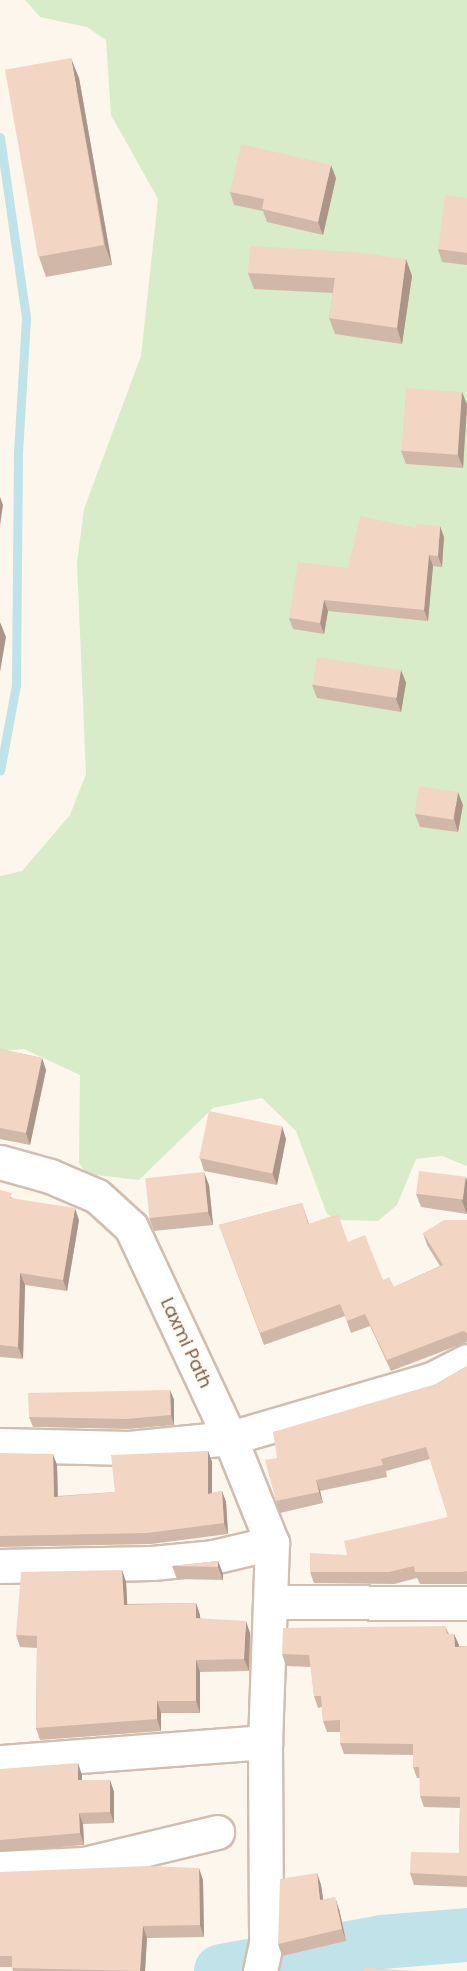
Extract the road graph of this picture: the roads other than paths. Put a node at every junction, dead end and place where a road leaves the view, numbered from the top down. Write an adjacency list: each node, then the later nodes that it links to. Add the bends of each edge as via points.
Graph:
1 (0, 1162): 3 (street, Laxmi Path, via 50,1176 97,1196 131,1227)
2 (467, 1361): 3 (street, via 432,1379)
3 (230, 1438): 4 (street, via 129,1448); 5 (street, Laxmi Path)
4 (0, 1445)
5 (272, 1543): 6 (street, via 213,1557 152,1563); 7 (street, Laxmi Path)
6 (0, 1566)
7 (271, 1602): 8 (street); 9 (street, Laxmi Path)
8 (467, 1603)
9 (265, 1742): 10 (street); 13 (street, Laxmi Path, via 266,1943)
10 (0, 1762)
11 (217, 1833): 12 (street, via 84,1864)
12 (0, 1868)
13 (260, 1971)

